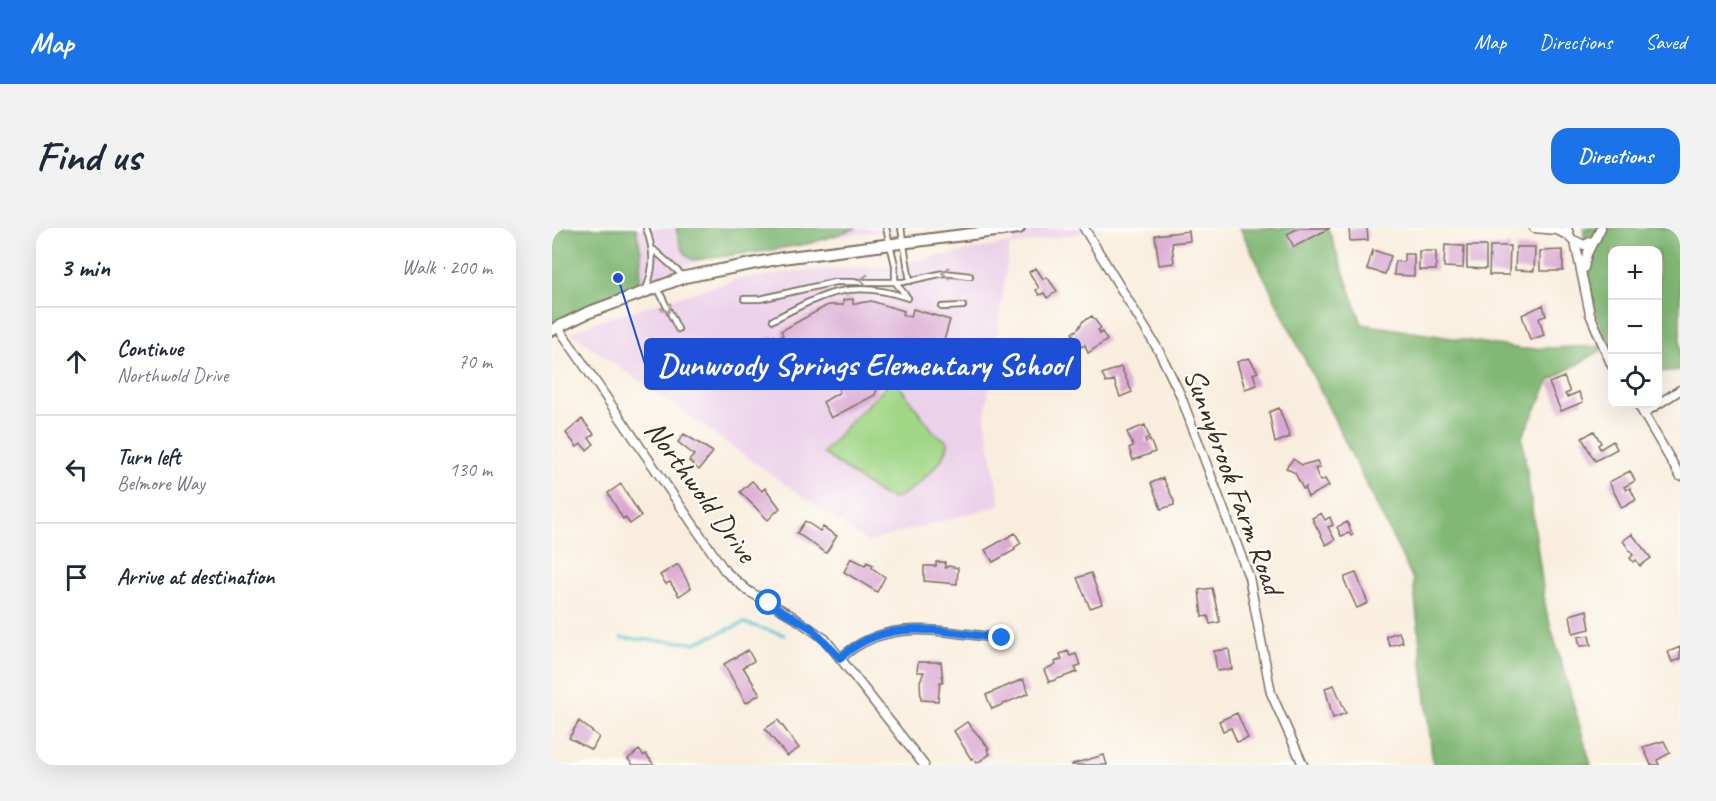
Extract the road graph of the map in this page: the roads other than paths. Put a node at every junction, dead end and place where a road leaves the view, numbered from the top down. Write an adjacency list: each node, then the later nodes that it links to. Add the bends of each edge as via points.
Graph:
1 (646, 228): 14 (lane)
2 (886, 228): 13 (lane)
3 (901, 228): 12 (lane)
4 (1019, 228): 12 (street)
5 (1084, 228): 36 (street, Sunnybrook Farm Road, via 1159,351 1180,394 1249,577 1271,693)
6 (1534, 228): 9 (street)
7 (1567, 228): 10 (street)
8 (1600, 228): 11 (street)
9 (1555, 229): 10 (street)
10 (1573, 240): 11 (street, via 1584,245); 15 (street)
11 (1593, 242): 15 (street)
12 (903, 244): 13 (street); 18 (lane)
13 (891, 246): 17 (street, via 782,258); 19 (lane)
14 (654, 250): 17 (lane); 21 (lane)
15 (1583, 274): 28 (street, via 1590,314)
16 (970, 276): 18 (lane, one-way to 18, via 944,273)
17 (685, 277): 20 (street)
18 (910, 281): 19 (lane)
19 (895, 282): 22 (lane, one-way to 22, via 835,282); 25 (lane, via 908,298 879,289 844,289 822,295)
20 (657, 287): 21 (street); 27 (lane, one-way to 27)
21 (645, 291): 26 (street)
22 (744, 299)
23 (963, 306): 24 (lane)
24 (942, 307)
25 (774, 320)
26 (555, 329): 34 (street, Northwold Drive, via 725,572 748,591 811,628)
27 (678, 329)
28 (1608, 357)
29 (1680, 390): 31 (street)
30 (1641, 408): 31 (street)
31 (1644, 413): 32 (street)
32 (1680, 476)
33 (1002, 638): 34 (street, via 894,630 866,639)
34 (840, 658): 35 (street, Northwold Drive)
35 (924, 765)
36 (1303, 765)

